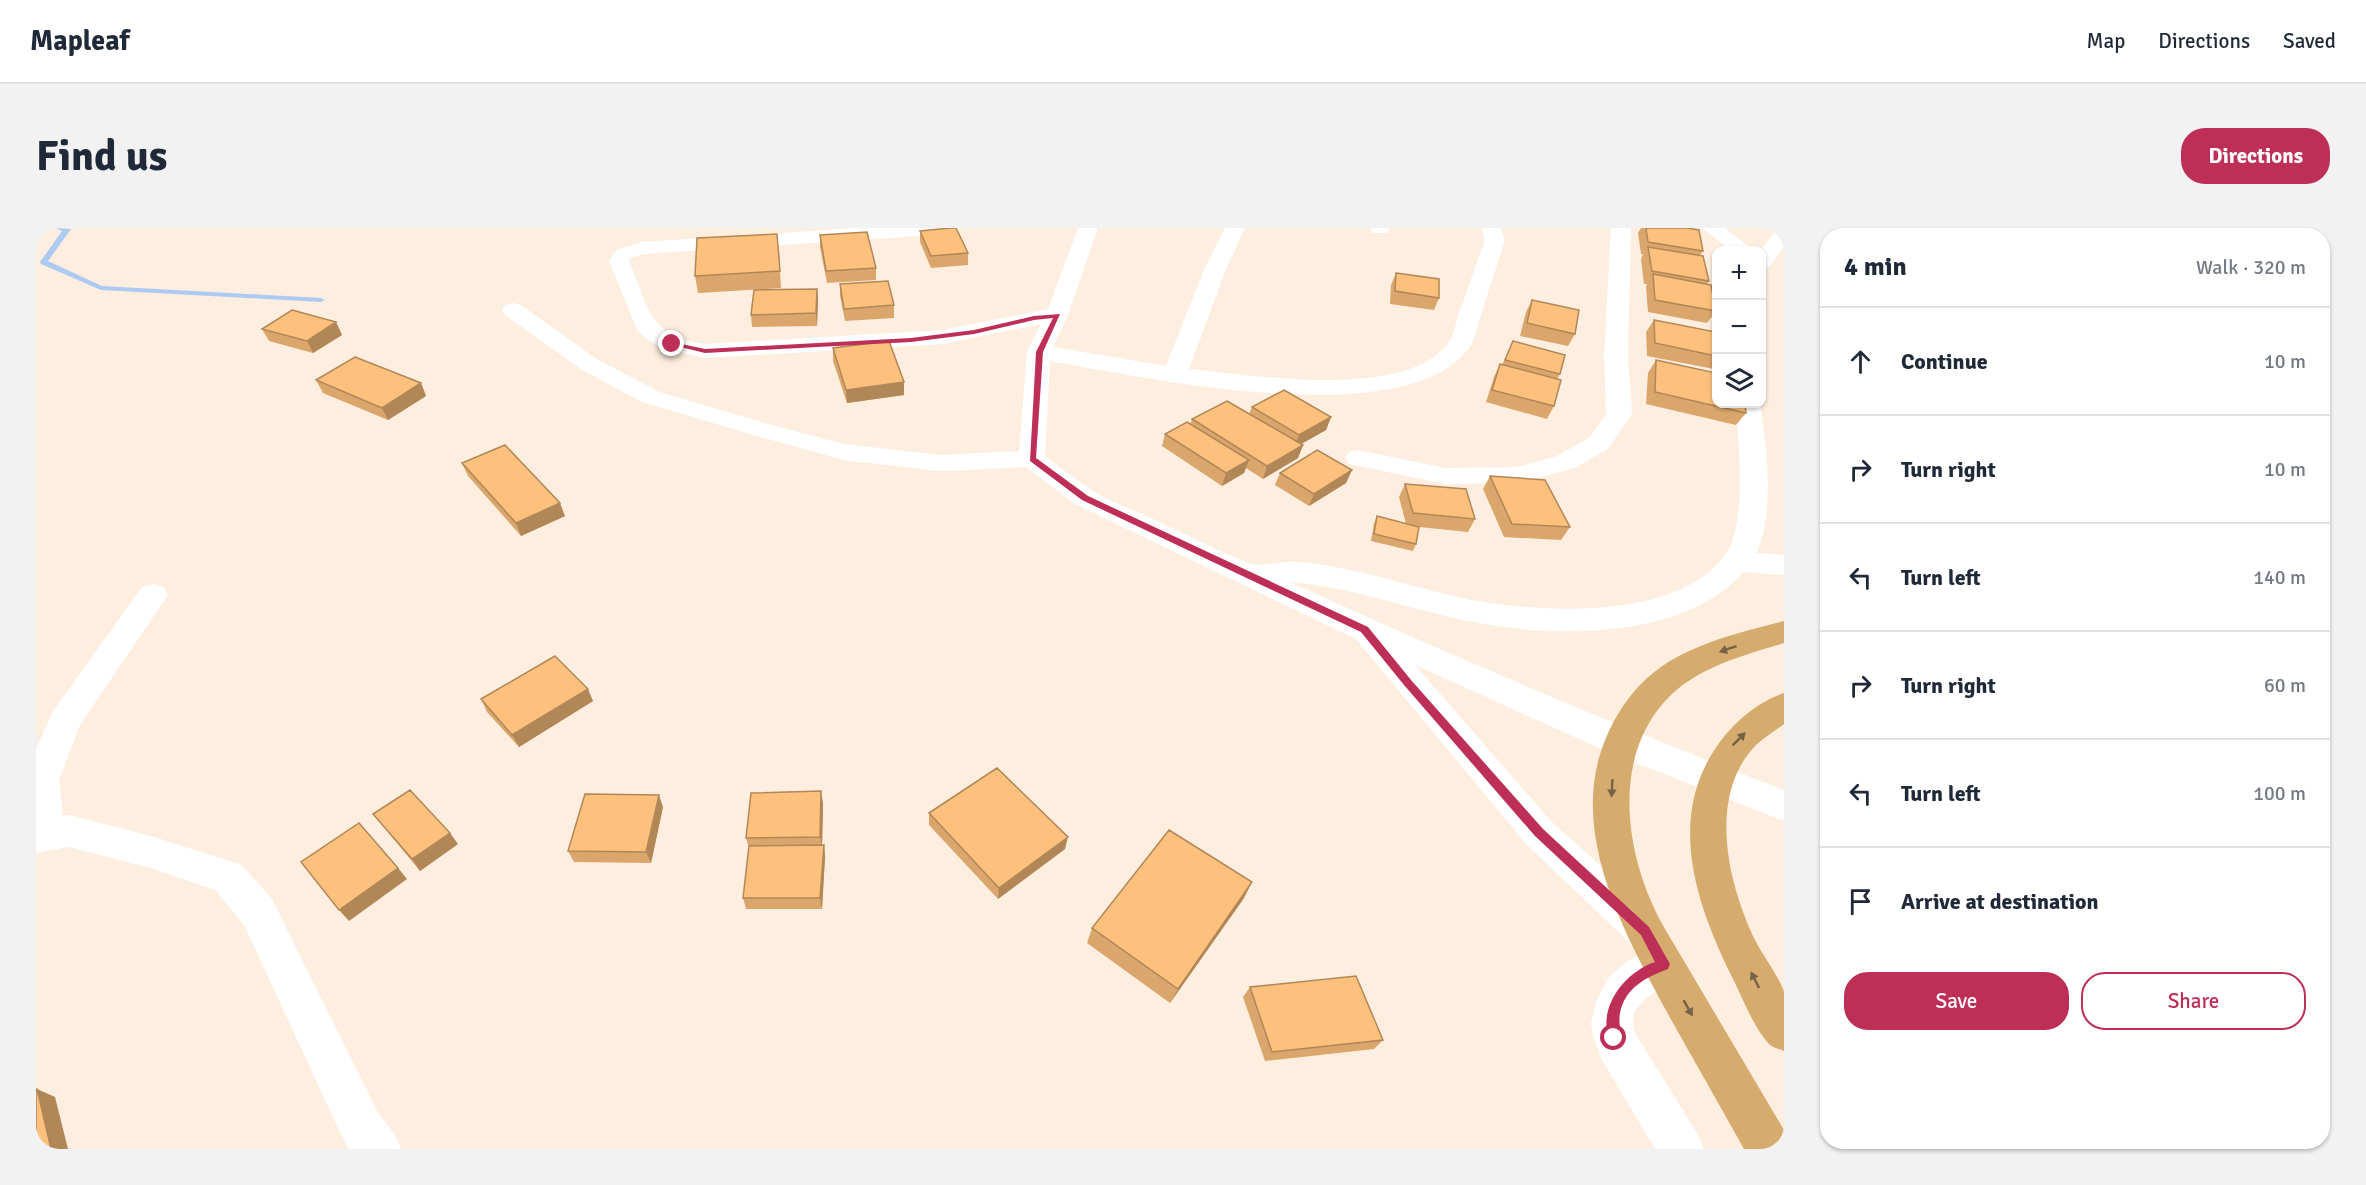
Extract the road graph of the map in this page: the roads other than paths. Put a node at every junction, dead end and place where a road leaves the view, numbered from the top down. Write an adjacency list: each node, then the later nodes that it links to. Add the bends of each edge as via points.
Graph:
1 (950, 228): 7 (street)
2 (1088, 228): 12 (street)
3 (1235, 228): 14 (street)
4 (1491, 228): 14 (street, via 1495,240 1460,345 1442,362 1414,375 1342,388)
5 (1622, 228): 16 (street, via 1616,356 1618,414 1599,443 1566,462 1520,475 1445,476)
6 (1712, 228): 9 (street)
7 (835, 232): 12 (street, via 640,248 623,254 619,261 646,327 672,344 705,351 943,337)
8 (1784, 233): 10 (street)
9 (1737, 246)
10 (1766, 267)
11 (513, 310): 17 (street, via 590,365 651,397 759,429 843,452 941,462)
12 (1057, 315): 13 (street)
13 (1040, 352): 14 (street); 17 (street)
14 (1175, 375)
15 (1748, 408): 18 (street, via 1754,472 1750,532)
16 (1358, 458)
17 (1032, 459): 20 (street, via 1085,498)
18 (1736, 561): 19 (street); 20 (street, via 1725,575 1684,600 1652,611 1576,620 1467,610 1339,579 1289,572)
19 (1784, 565)
20 (1250, 575): 22 (street)
21 (153, 595): 28 (street, via 65,720 41,780)
22 (1365, 630): 25 (street); 29 (street, via 1539,833)
23 (1784, 632): 25 (main road, one-way to 25, via 1694,662 1660,685 1635,711)
24 (1784, 706): 26 (main road, one-way to 24, via 1730,748 1761,718)
25 (1620, 742): 26 (street); 29 (main road, one-way to 29, via 1612,771 1610,809 1618,860)
26 (1714, 780): 27 (street); 30 (main road, one-way to 26, via 1732,936 1713,876 1706,819)
27 (1784, 806)
28 (41, 836): 31 (street, via 69,831 228,877 258,912 362,1129)
29 (1654, 948): 32 (street, via 1646,971 1632,980 1622,994 1614,1014 1614,1038); 33 (main road, one-way to 33)
30 (1784, 1030)
31 (378, 1149)
32 (1681, 1149)
33 (1769, 1149)

